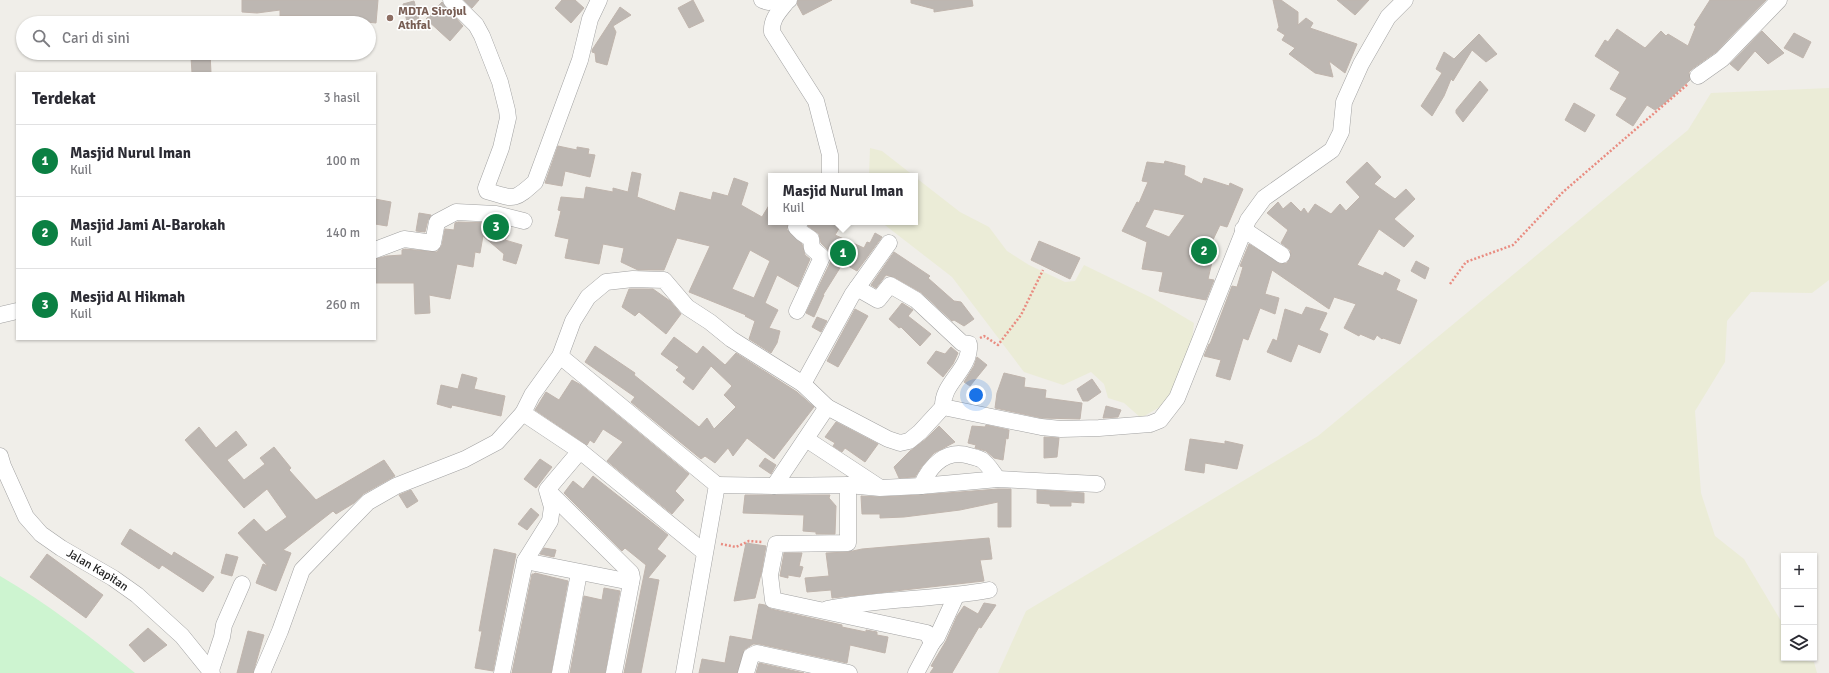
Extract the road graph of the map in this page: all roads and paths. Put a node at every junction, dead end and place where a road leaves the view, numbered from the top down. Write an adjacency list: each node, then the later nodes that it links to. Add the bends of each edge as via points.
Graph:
1 (451, 0): 2 (street, via 476,25 500,82 508,118 501,148 486,188 487,191 512,199 522,195 535,182 580,60 590,19)
2 (599, 0)
3 (762, 0): 4 (street)
4 (788, 0): 8 (street, via 776,13 772,22 772,32 816,101 830,155)
5 (1405, 0): 11 (street, via 1388,17 1361,64 1344,102 1341,132 1332,150 1264,198)
6 (1779, 0): 7 (street, via 1722,59)
7 (1698, 76): 16 (path, via 1563,192 1513,245 1466,262)
8 (830, 173)
9 (524, 221): 13 (street, via 496,214 456,212 437,222 433,243 404,239)
10 (798, 225): 19 (street, via 796,227 811,238 812,248 822,257)
11 (1243, 230): 14 (street); 25 (street, via 1177,398 1160,420 1134,426 1061,429)
12 (889, 243): 17 (street)
13 (376, 250)
14 (1282, 255)
15 (1043, 270): 21 (path, via 1021,315 998,345 984,336)
16 (1450, 284)
17 (856, 288): 21 (street, via 878,300 890,285 916,300 962,343); 23 (street)
18 (16, 311): 20 (street)
19 (797, 311)
20 (0, 315)
21 (969, 344): 25 (street, via 967,360 942,397)
22 (560, 356): 23 (street, via 573,322 588,297 606,282 633,279 664,280 687,307 731,339); 26 (street, via 532,395); 32 (street)
23 (803, 384): 24 (street)
24 (827, 407): 25 (street, via 900,443 915,436); 27 (street)
25 (943, 407)
26 (523, 413): 28 (street); 49 (street, via 497,442 465,459 396,486 368,502 302,570)
27 (806, 439): 34 (street); 36 (street)
28 (580, 451): 37 (street); 39 (street)
29 (0, 456): 48 (street, Jalan Kapitan, via 26,517 41,534 113,578 137,596 182,636)
30 (998, 479): 31 (street); 35 (street); 35 (street, via 982,460 965,454 950,454 934,464)
31 (1098, 484)
32 (717, 485): 34 (street); 39 (street)
33 (848, 485): 34 (street); 36 (street); 38 (street, via 848,543)
34 (774, 486)
35 (921, 486): 36 (street)
36 (880, 488)
37 (547, 490): 40 (street, via 552,507 550,521); 42 (street, via 631,573)
38 (776, 544): 39 (path, via 749,541 736,547 719,544); 46 (street, via 770,574 773,600)
39 (704, 552): 53 (street)
40 (525, 561): 41 (street); 50 (street)
41 (579, 573): 42 (street); 51 (street)
42 (631, 582): 52 (street)
43 (242, 584): 48 (street, via 224,625)
44 (989, 590): 45 (street)
45 (956, 596): 46 (street, via 850,604); 47 (street)
46 (819, 611): 47 (street, via 927,633)
47 (932, 643): 56 (street)
48 (211, 673)
49 (262, 673)
50 (502, 673)
51 (560, 673)
52 (614, 673)
53 (684, 673)
54 (746, 673): 55 (street, via 751,656 757,653)
55 (850, 673)
56 (916, 673)

